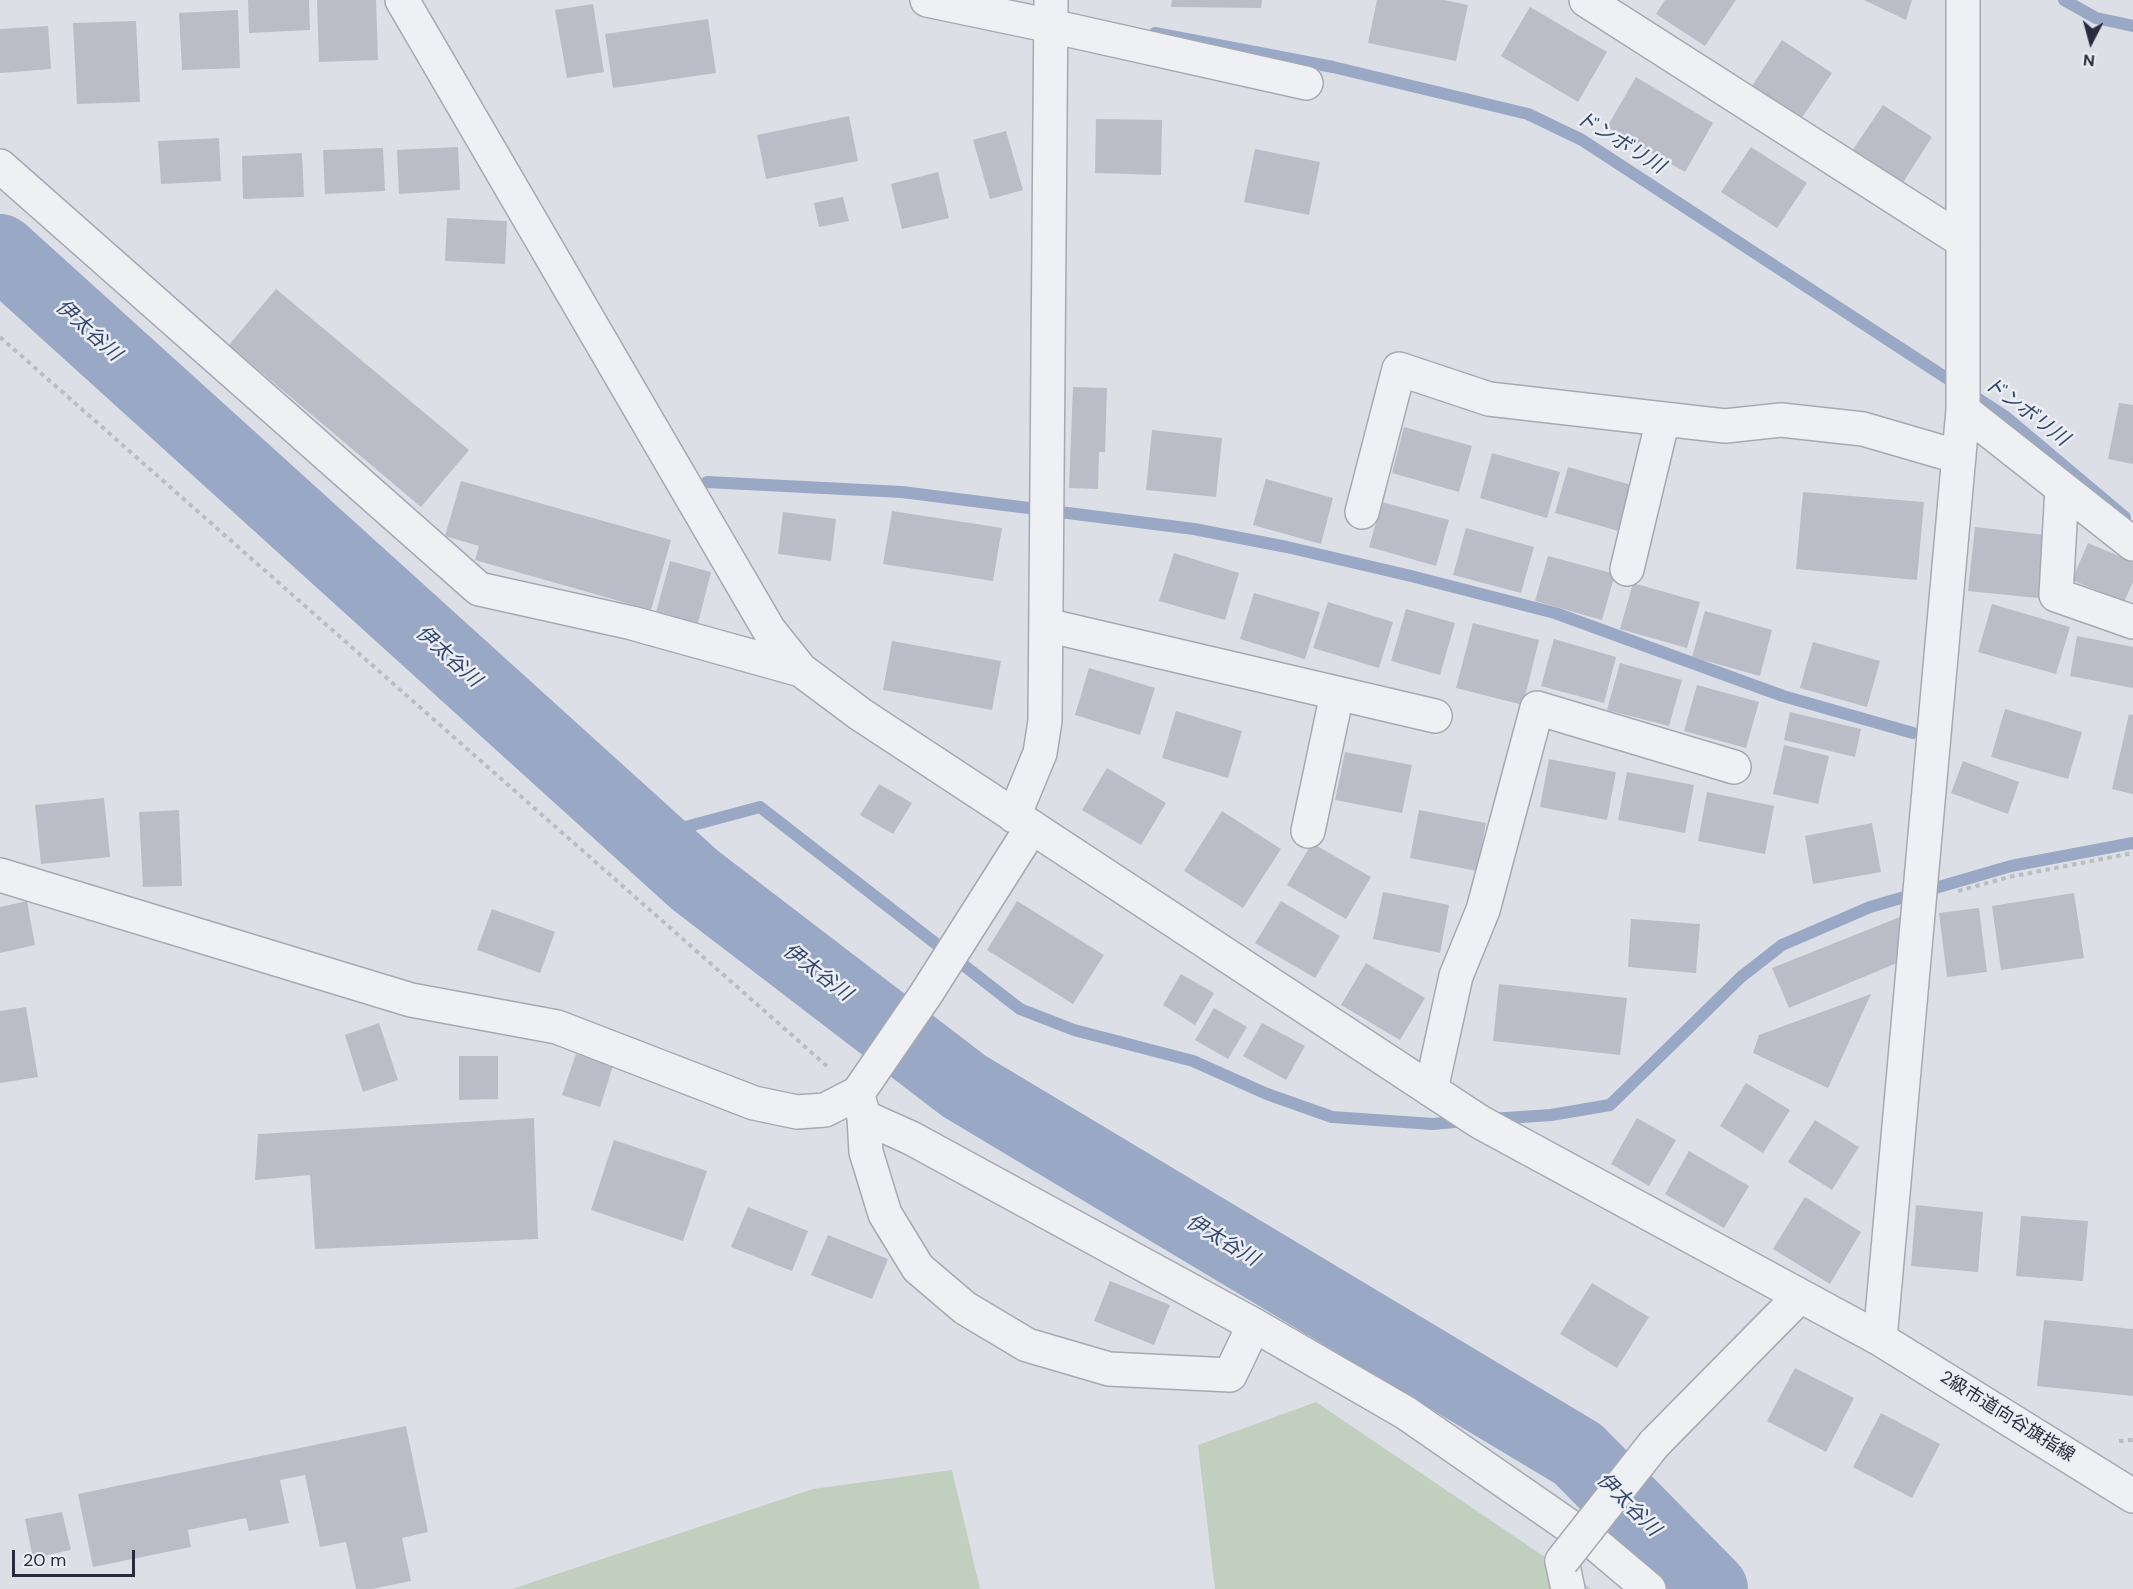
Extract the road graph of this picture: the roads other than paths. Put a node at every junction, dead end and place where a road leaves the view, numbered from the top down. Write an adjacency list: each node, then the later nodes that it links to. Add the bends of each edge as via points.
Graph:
1 (402, 0): 18 (street, via 769,630)
2 (927, 0): 5 (street)
3 (1586, 0): 8 (street)
4 (1963, 0): 8 (street)
5 (1051, 13): 6 (street); 17 (street)
6 (1306, 83)
7 (0, 166): 18 (street, via 479,589 632,623)
8 (1963, 241): 9 (street)
9 (1963, 410): 11 (street); 12 (street)
10 (1662, 419): 11 (street, via 1725,426 1781,420 1863,429); 13 (street, via 1489,399 1399,369); 15 (street)
11 (1959, 457): 29 (street)
12 (2062, 488): 14 (street); 16 (street, via 2056,595)
13 (1362, 512)
14 (2133, 544)
15 (1628, 569)
16 (2133, 622)
17 (1046, 625): 19 (street); 22 (street, via 1045,721)
18 (801, 670): 22 (street, 2級市道向谷旗指線)
19 (1337, 694): 20 (street); 23 (street)
20 (1435, 716)
21 (1734, 767): 25 (street, via 1537,708 1484,910 1456,976)
22 (1023, 822): 25 (street, 2級市道向谷旗指線); 26 (street)
23 (1308, 831)
24 (0, 875): 26 (street, via 411,1000 557,1027 754,1102 797,1113 825,1110)
25 (1431, 1090): 27 (street, 2級市道向谷旗指線, via 1480,1122)
26 (862, 1098): 28 (street, via 911,1138); 28 (street, via 866,1152 885,1214 918,1268 965,1308 1027,1345 1109,1369 1230,1375)
27 (1800, 1296): 29 (street, 2級市道向谷旗指線); 31 (street, bridge, via 1654,1444)
28 (1254, 1326): 32 (street, via 1406,1413 1598,1546)
29 (1880, 1339): 30 (street, 2級市道向谷旗指線)
30 (2133, 1496)
31 (1565, 1575)
32 (1649, 1589)

